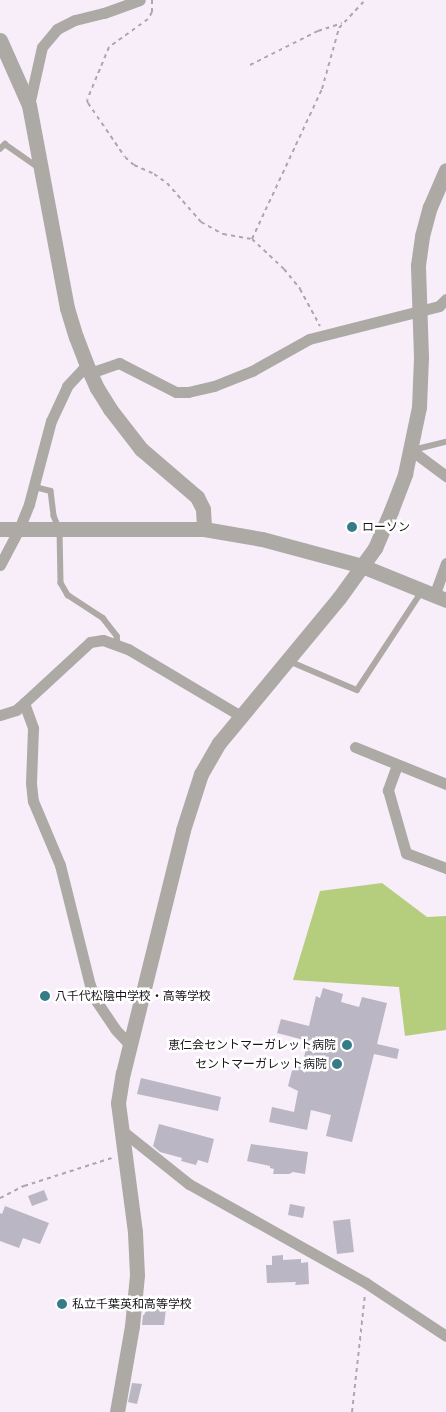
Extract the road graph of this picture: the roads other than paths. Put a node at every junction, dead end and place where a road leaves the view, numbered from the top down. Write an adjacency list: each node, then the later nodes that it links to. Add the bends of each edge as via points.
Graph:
1 (140, 0): 3 (street, via 75,20 57,29 42,47)
2 (0, 40): 3 (street)
3 (29, 105): 5 (street)
4 (0, 149): 5 (lane, via 5,144)
5 (41, 169): 9 (street, via 67,308)
6 (446, 170): 8 (street, via 422,236)
7 (446, 299): 8 (street, via 439,306)
8 (418, 311): 9 (street, via 309,339 252,371 188,392 176,392 119,363); 11 (street, via 421,357 419,407)
9 (89, 370): 13 (street, via 82,370 67,386 51,421); 16 (street, via 110,409 141,449 196,497 203,509)
10 (446, 442): 11 (lane)
11 (411, 450): 12 (street); 20 (street, via 391,511 375,548)
12 (446, 476)
13 (34, 487): 15 (street); 17 (lane, via 51,491 54,516)
14 (0, 529): 15 (street)
15 (20, 529): 17 (street); 19 (street)
16 (204, 529): 17 (street); 20 (street, via 262,539)
17 (60, 530): 22 (lane, via 61,583 68,595 104,618 117,636)
18 (446, 563): 21 (street)
19 (0, 565)
20 (362, 566): 21 (street); 23 (street)
21 (434, 596): 23 (lane, via 357,690)
22 (118, 644): 24 (street, via 103,640 90,642); 26 (street)
23 (287, 660): 26 (street)
24 (24, 704): 25 (street); 31 (street, via 33,728 33,802 60,866 90,985 106,1016)
25 (0, 715)
26 (241, 716): 31 (street, via 214,751 192,798)
27 (355, 747): 28 (street)
28 (398, 765): 29 (street); 30 (street, via 388,790 406,853)
29 (446, 784)
30 (446, 868)
31 (130, 1045): 32 (street, via 118,1103)
32 (120, 1129): 33 (street, via 189,1184 366,1283); 34 (street, via 135,1232 137,1275)
33 (446, 1336)
34 (117, 1412)

